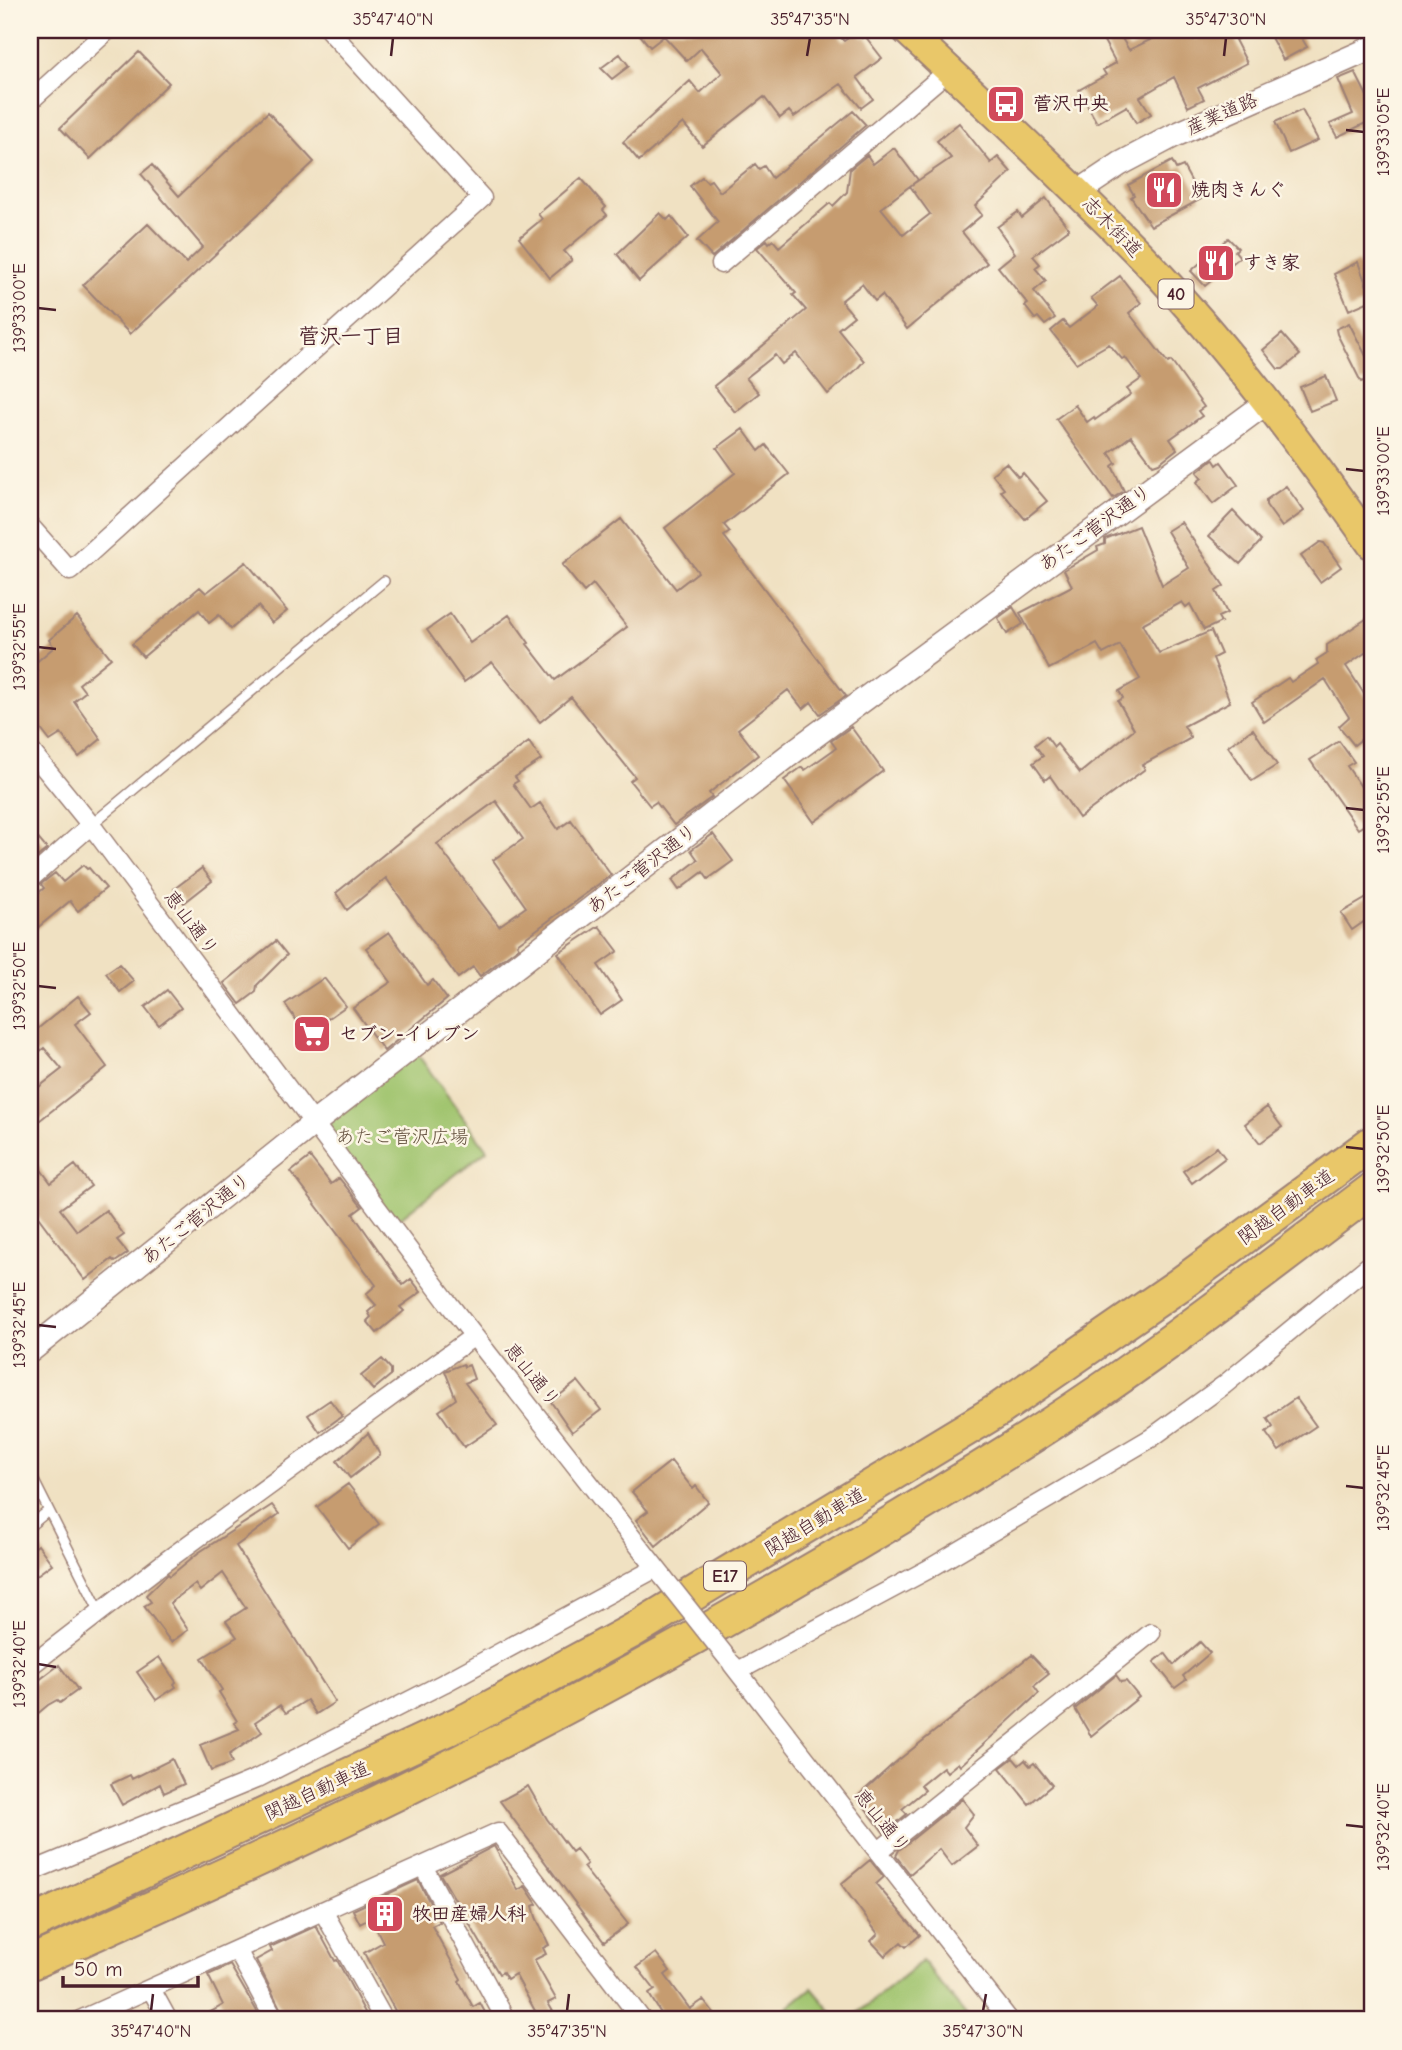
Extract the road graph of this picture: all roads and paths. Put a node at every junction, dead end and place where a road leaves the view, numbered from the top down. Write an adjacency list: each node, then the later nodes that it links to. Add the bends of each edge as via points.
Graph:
1 (108, 30): 6 (street)
2 (329, 30): 10 (street, via 482,198 70,571)
3 (906, 30): 5 (main road, 志木街道 / 40)
4 (1372, 48): 7 (street, 産業道路, via 1165,140)
5 (949, 70): 7 (main road, 志木街道 / 40); 8 (street)
6 (30, 101)
7 (1078, 192): 9 (main road, 志木街道 / 40, via 1166,284)
8 (721, 264)
9 (1266, 402): 11 (main road, 志木街道 / 40); 16 (street, あたご菅沢通り, via 797,749)
10 (30, 526)
11 (1372, 545)
12 (384, 581): 14 (lane)
13 (30, 750): 14 (street, 恵山通り)
14 (91, 825): 15 (street); 16 (street, 恵山通り)
15 (30, 879)
16 (314, 1123): 20 (street, 恵山通り); 21 (street, あたご菅沢通り)
17 (1372, 1143): 34 (highway, 関越自動車道 / E17, via 998,1410 632,1631 468,1719)
18 (1372, 1190): 36 (highway, 関越自動車道 / E17, via 1205,1315 1021,1443 807,1573 488,1748)
19 (1372, 1263): 28 (street, via 1151,1438 927,1570)
20 (474, 1336): 25 (street, 恵山通り); 26 (street)
21 (30, 1351)
22 (30, 1474): 23 (lane)
23 (48, 1511): 24 (lane); 26 (lane)
24 (30, 1526)
25 (660, 1572): 28 (street, 恵山通り, bridge); 32 (street, via 256,1779)
26 (100, 1612): 29 (street)
27 (1152, 1633): 30 (street)
28 (733, 1665): 30 (street, 恵山通り)
29 (30, 1667)
30 (879, 1851): 44 (street, 恵山通り)
31 (423, 1866): 33 (street); 38 (street, via 498,1832); 43 (street)
32 (30, 1872)
33 (323, 1911): 35 (street); 42 (street)
34 (30, 1924)
35 (237, 1950): 37 (street); 41 (street)
36 (30, 1963)
37 (151, 1989): 39 (street); 40 (street)
38 (634, 2018)
39 (80, 2020)
40 (169, 2020)
41 (275, 2020)
42 (384, 2020)
43 (506, 2020)
44 (1009, 2020)

